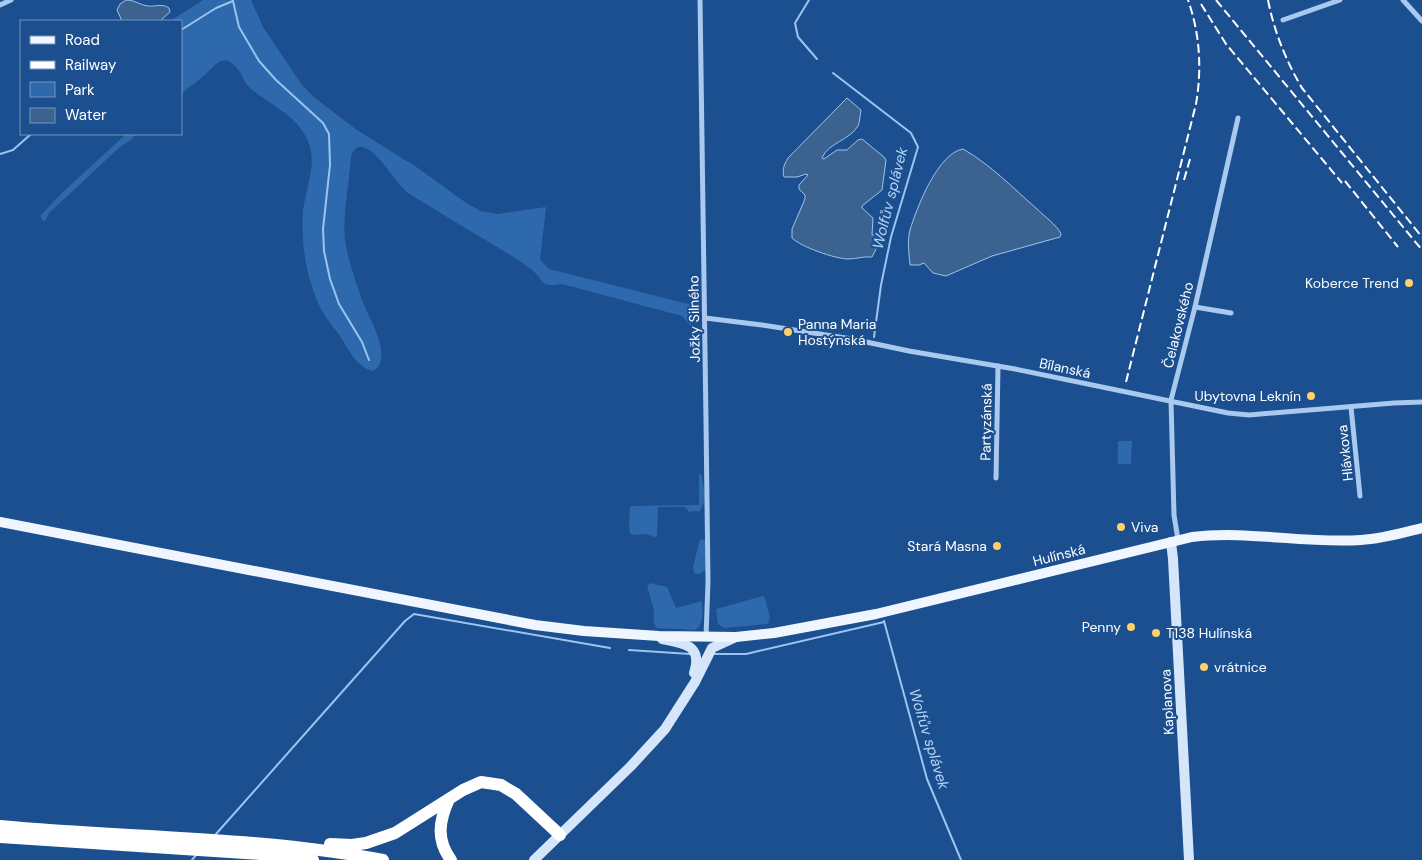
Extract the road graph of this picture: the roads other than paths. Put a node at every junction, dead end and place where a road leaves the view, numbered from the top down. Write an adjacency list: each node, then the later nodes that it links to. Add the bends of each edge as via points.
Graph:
1 (11, 0): 5 (street)
2 (700, 0): 11 (street, Jožky Silného)
3 (1340, 0): 6 (street)
4 (1403, 0): 7 (street)
5 (0, 6)
6 (1283, 20)
7 (1422, 21)
8 (1238, 118): 9 (street, Čelakovského)
9 (1194, 307): 10 (street); 13 (street, Čelakovského)
10 (1231, 313)
11 (705, 318): 12 (street, Bílanská, via 797,330); 22 (street, Jožky Silného)
12 (998, 366): 13 (street, Bílanská); 16 (street, Partyzánská)
13 (1171, 400): 15 (street, Bílanská, via 1228,413 1249,414); 20 (street, Čelakovského)
14 (1422, 402): 15 (street, Bílanská)
15 (1351, 407): 17 (street, Hlávkova)
16 (996, 478)
17 (1360, 496)
18 (0, 522): 21 (main road, Hulínská, via 508,621)
19 (1422, 528): 20 (main road, Hulínská, via 1361,540 1207,535)
20 (1174, 541): 23 (main road, Hulínská, via 876,614 782,632); 34 (street, Kaplanova)
21 (649, 636): 22 (main road, Hulínská); 24 (street, via 685,644 696,653 696,668)
22 (706, 637): 23 (main road, Hulínská); 24 (street, via 701,661)
23 (736, 637): 24 (street, via 712,648)
24 (688, 692): 27 (street, via 650,746)
25 (448, 799): 27 (highway, via 481,782 501,786 522,799); 29 (highway, via 395,833 366,843 281,841); 32 (highway, via 440,833 443,847)
26 (0, 826): 29 (highway)
27 (560, 835): 33 (street)
28 (0, 837): 30 (highway)
29 (268, 845): 31 (highway)
30 (313, 860)
31 (383, 860)
32 (451, 860)
33 (534, 860)
34 (1189, 860)

